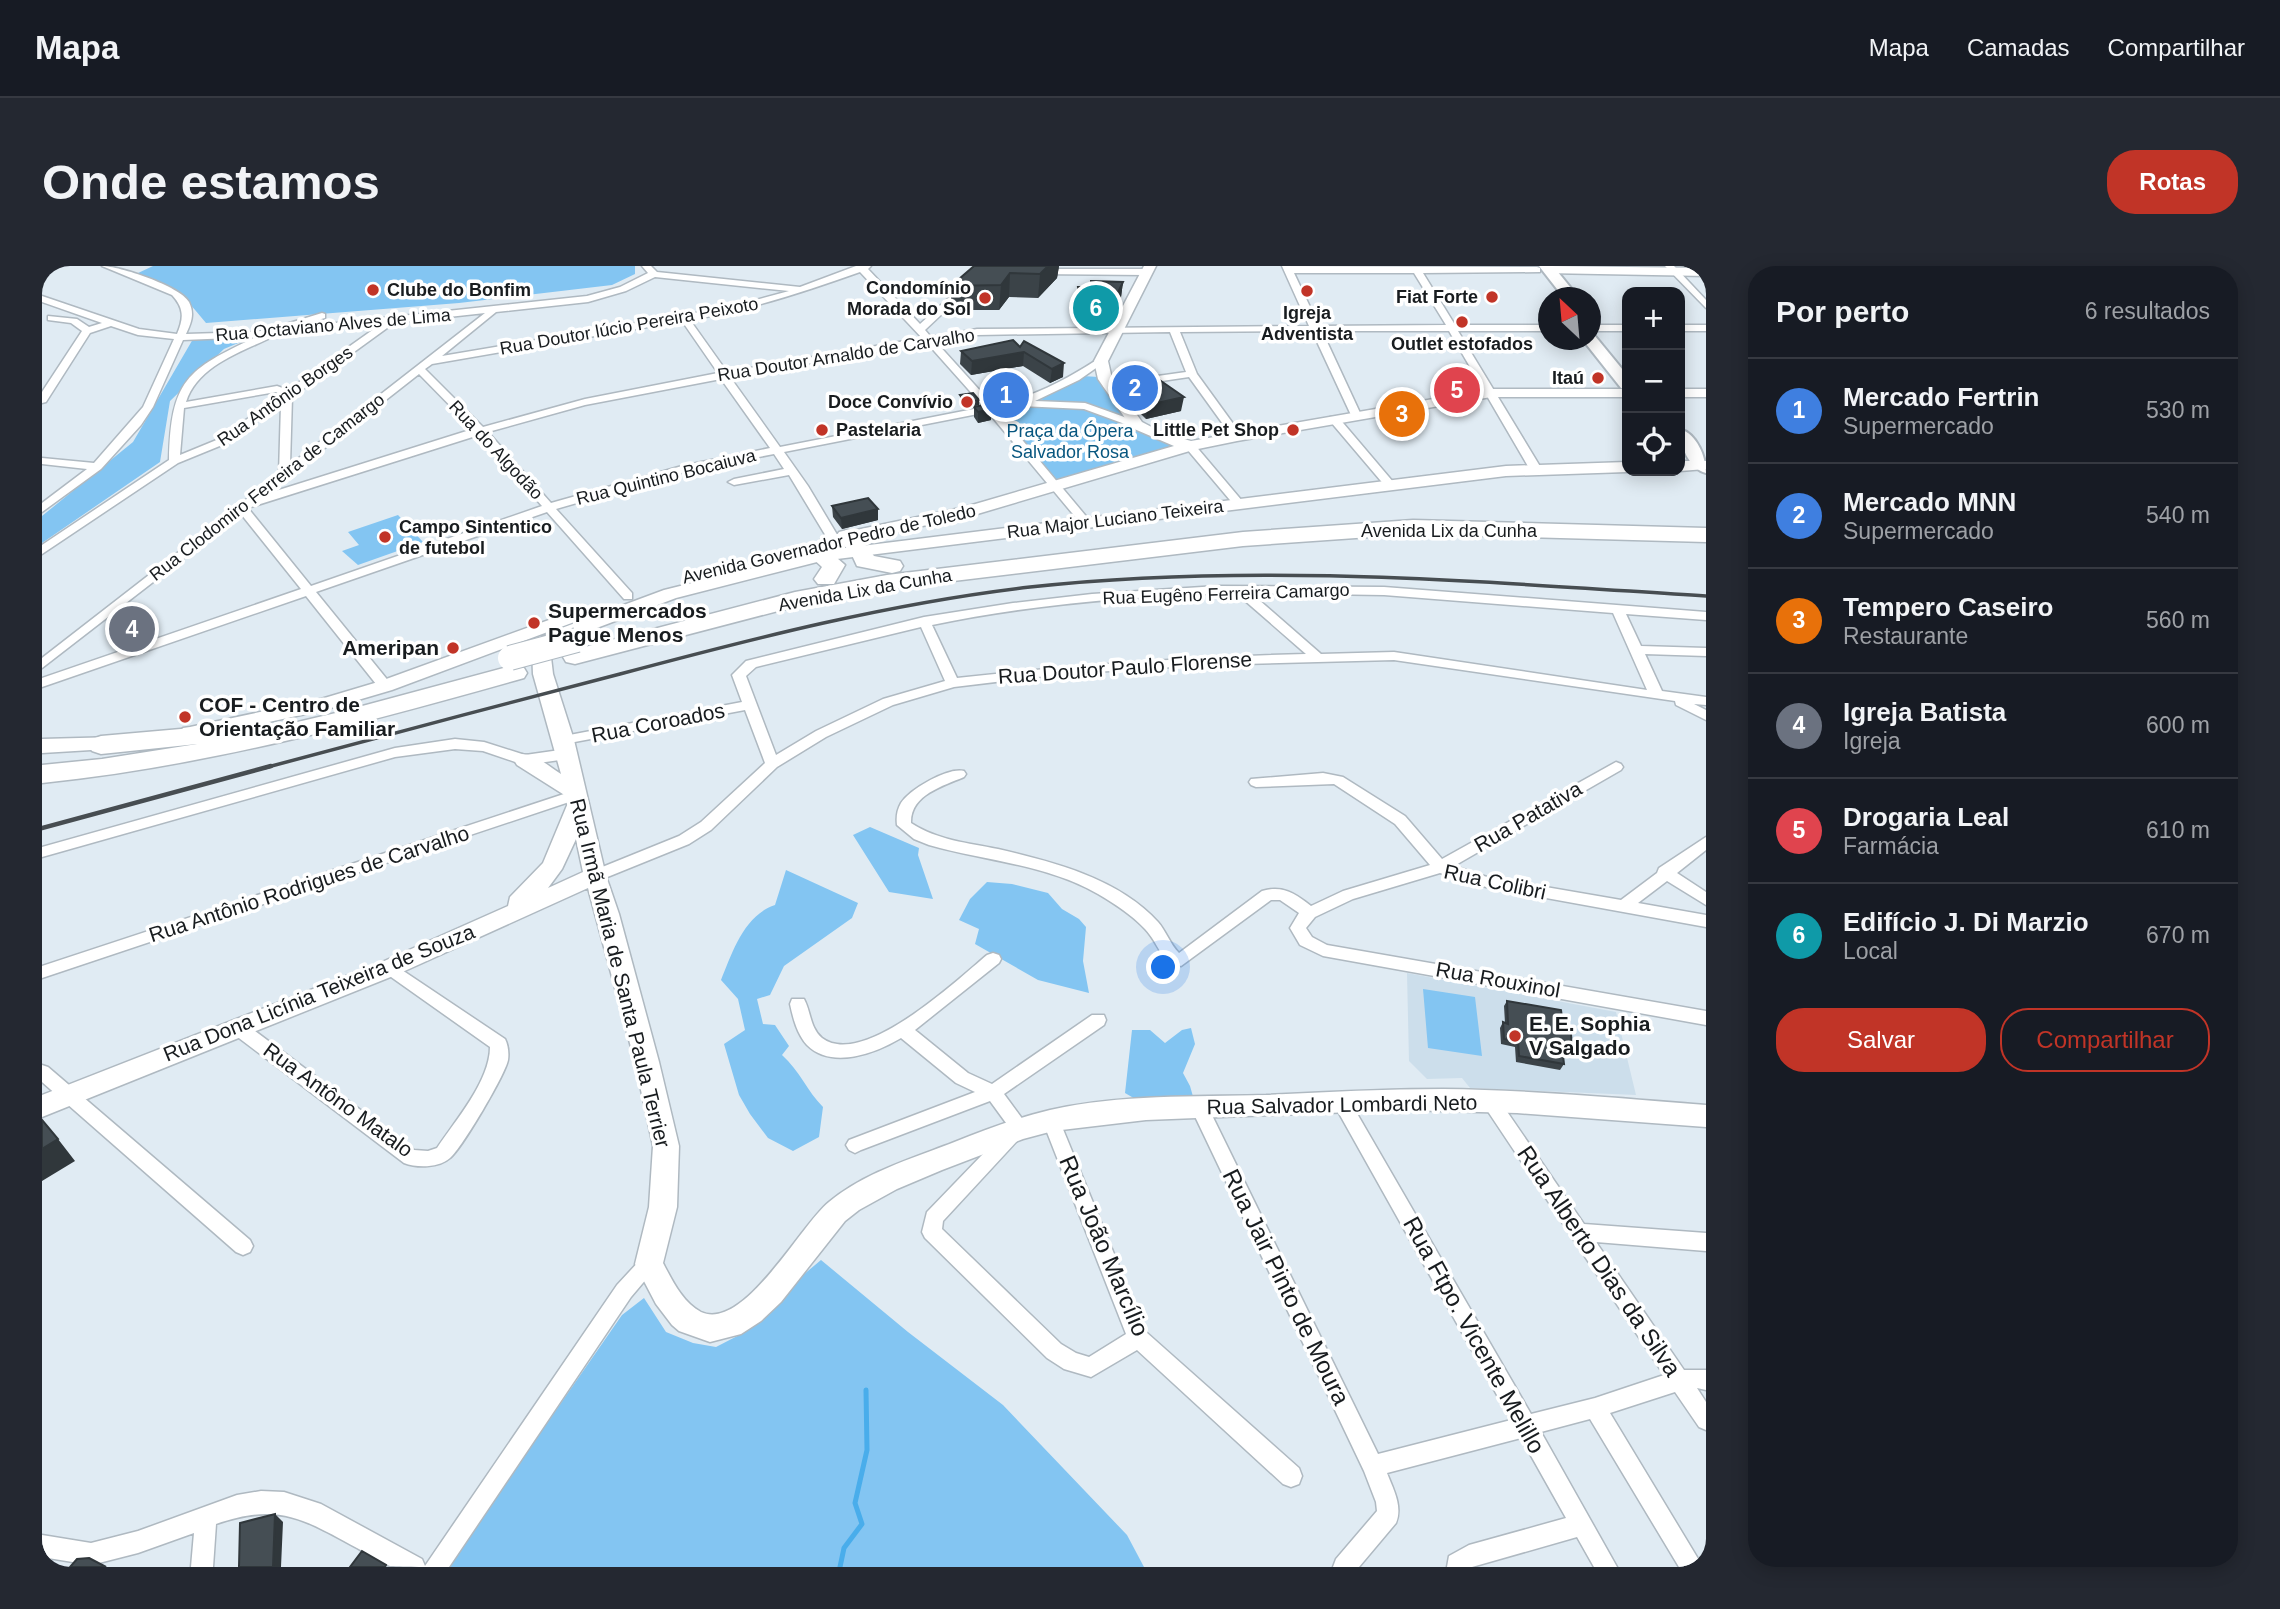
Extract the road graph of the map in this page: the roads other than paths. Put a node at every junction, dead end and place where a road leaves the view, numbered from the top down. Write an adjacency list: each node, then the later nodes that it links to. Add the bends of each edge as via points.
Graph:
1 (106, 266): 36 (street, via 174,293 184,302 188,319)
2 (863, 267): 14 (street, Rua Doutor lúcio Pereira Peixoto); 29 (street)
3 (1287, 268): 7 (street); 32 (street)
4 (1542, 268): 7 (street); 8 (main road); 12 (main road); 13 (main road)
5 (651, 269): 14 (street); 18 (street, Rua Octaviano Alves de Lima, via 623,289 600,296)
6 (1148, 269): 10 (street); 30 (main road)
7 (1416, 269): 24 (street)
8 (1672, 269): 11 (main road); 16 (street)
9 (990, 270): 29 (street)
10 (1024, 272)
11 (1706, 272)
12 (1552, 287)
13 (1561, 287)
14 (802, 290): 20 (street, Rua Doutor lúcio Pereira Peixoto)
15 (42, 299): 17 (street, Rua Octaviano Alves de Lima)
16 (1706, 305)
17 (71, 309): 21 (street); 23 (street, Rua Octaviano Alves de Lima)
18 (493, 311): 22 (street, Rua Octaviano Alves de Lima); 42 (street, Rua Clodomiro Ferreira de Camargo)
19 (321, 316): 35 (street)
20 (684, 318): 42 (street, Rua Doutor lúcio Pereira Peixoto); 43 (street)
21 (46, 319): 34 (street, via 74,321)
22 (392, 321): 35 (street, Rua Octaviano Alves de Lima); 51 (street, Rua Antônio Borges)
23 (110, 323): 34 (street); 36 (street, Rua Octaviano Alves de Lima)
24 (1452, 328): 25 (street, Rua Doutor Arnaldo de Carvalho); 32 (street, Rua Doutor Arnaldo de Carvalho); 47 (street)
25 (1538, 328)
26 (1622, 328): 33 (street)
27 (1685, 328): 28 (street)
28 (1706, 328)
29 (920, 329): 37 (street)
30 (1117, 329): 31 (street, Rua Doutor Arnaldo de Carvalho); 37 (street, Rua Doutor Arnaldo de Carvalho, via 977,332); 40 (main road)
31 (1174, 329): 32 (street, Rua Doutor Arnaldo de Carvalho); 44 (street)
32 (1315, 329): 56 (street)
33 (1601, 329)
34 (87, 331): 52 (street)
35 (274, 333): 36 (street, Rua Octaviano Alves de Lima); 54 (street, via 197,374 178,399)
36 (180, 337): 66 (street, via 148,407)
37 (928, 338): 43 (street, Rua Doutor Arnaldo de Carvalho); 55 (street)
38 (1601, 339): 41 (main road)
39 (1601, 343): 45 (main road)
40 (1101, 361): 46 (main road); 53 (street)
41 (1622, 361)
42 (424, 365): 59 (street, Rua do Algodão); 71 (street, Rua Clodomiro Ferreira de Camargo)
43 (724, 374): 59 (street, Rua Doutor Arnaldo de Carvalho, via 585,402); 63 (street)
44 (1192, 374): 46 (street); 60 (street)
45 (1622, 377)
46 (1108, 386): 58 (main road)
47 (1491, 393): 48 (main road, Avenida Governador Pedro de Toledo); 56 (main road, Avenida Governador Pedro de Toledo); 69 (street)
48 (1622, 393)
49 (1685, 393): 50 (main road)
50 (1706, 393)
51 (287, 394): 54 (street, via 277,389); 64 (street, Rua Antônio Borges, via 223,441); 71 (street)
52 (42, 400)
53 (1021, 403): 55 (street, Rua Quintino Bocaiuva); 58 (street, via 1085,406)
54 (178, 406): 64 (street)
55 (989, 408): 63 (street, Rua Quintino Bocaiuva); 74 (street)
56 (1356, 415): 57 (main road, Avenida Governador Pedro de Toledo)
57 (1334, 419): 60 (main road, Avenida Governador Pedro de Toledo); 73 (street)
58 (1137, 425): 61 (main road)
59 (481, 431): 76 (street, Rua Doutor Arnaldo de Carvalho); 77 (street, Rua do Algodão)
60 (1237, 436): 61 (main road, Avenida Governador Pedro de Toledo)
61 (1191, 446): 74 (main road, Avenida Governador Pedro de Toledo); 75 (street)
62 (1685, 446): 68 (main road)
63 (776, 450): 70 (street); 77 (street, Rua Quintino Bocaiuva, via 685,468)
64 (174, 461): 84 (street, Rua Antônio Borges)
65 (42, 463): 66 (street, via 67,461)
66 (97, 467): 78 (street)
67 (1622, 467): 69 (main road, Rua Major Luciano Teixeira)
68 (1694, 467)
69 (1535, 468): 73 (main road, Rua Major Luciano Teixeira)
70 (791, 471): 72 (street); 85 (street)
71 (284, 475): 76 (street, Rua Clodomiro Ferreira de Camargo)
72 (734, 482)
73 (1390, 485): 75 (main road, Rua Major Luciano Teixeira)
74 (1057, 486): 79 (street); 85 (main road, Avenida Governador Pedro de Toledo)
75 (1239, 504): 79 (main road, Rua Major Luciano Teixeira)
76 (242, 506): 88 (street); 100 (street, Rua Clodomiro Ferreira de Camargo)
77 (550, 507): 88 (street, Rua Quintino Bocaiuva); 90 (street, Rua do Algodão)
78 (42, 509)
79 (1086, 523): 85 (main road, Rua Major Luciano Teixeira)
80 (1706, 526): 86 (highway, Avenida Lix da Cunha, via 1479,519 1307,521 1159,532)
81 (1539, 530): 82 (highway, Avenida Lix da Cunha); 83 (highway); 96 (highway, Avenida Lix da Cunha, via 1413,527 1286,535 887,582)
82 (1706, 535)
83 (1706, 550)
84 (42, 551)
85 (839, 553): 86 (highway, Avenida Lix da Cunha); 86 (highway, via 869,564); 87 (main road, Avenida Governador Pedro de Toledo); 92 (main road, Rua Major Luciano Teixeira, via 728,578); 96 (highway, Avenida Lix da Cunha, via 754,594)
86 (892, 566)
87 (684, 577): 90 (main road, Avenida Governador Pedro de Toledo); 92 (main road, Rua Major Luciano Teixeira)
88 (306, 590): 102 (street, Rua Quintino Bocaiuva); 104 (street)
89 (1241, 591): 91 (street, Rua Eugêno Ferreira Camargo, via 1382,591); 94 (street, Rua Eugêno Ferreira Camargo, via 1096,598); 99 (street)
90 (628, 596): 104 (main road, Avenida Governador Pedro de Toledo)
91 (1618, 611): 93 (street, Rua Eugêno Ferreira Camargo); 97 (street)
92 (610, 615): 95 (main road, Rua Major Luciano Teixeira, via 558,636)
93 (1706, 616)
94 (924, 621): 103 (street); 109 (street, Rua Eugêno Ferreira Camargo, via 751,664 739,675)
95 (541, 649): 115 (main road, Rua Irmã Maria de Santa Paula Terrier, via 543,674)
96 (576, 649): 101 (highway, Avenida Lix da Cunha)
97 (1635, 650): 98 (street); 105 (street)
98 (1706, 652)
99 (1316, 656): 103 (street, Rua Doutor Paulo Florense, via 1063,670); 105 (street, Rua Doutor Paulo Florense, via 1423,658)
100 (42, 664)
101 (513, 665): 111 (highway, Avenida Lix da Cunha); 120 (highway, Avenida Lix da Cunha, via 319,727 201,755)
102 (42, 683)
103 (953, 683): 118 (street, Rua Doutor Paulo Florense, via 853,717)
104 (385, 686): 108 (main road, Avenida Governador Pedro de Toledo)
105 (1657, 696): 106 (street, Rua Doutor Paulo Florense)
106 (1676, 699): 107 (street, Rua Doutor Paulo Florense); 110 (street)
107 (1706, 701)
108 (324, 704): 111 (highway); 113 (main road, Avenida Governador Pedro de Toledo, via 231,726)
109 (751, 705): 115 (street, Rua Coroados); 118 (street)
110 (1706, 716)
111 (268, 725): 112 (highway, Avenida Lix da Cunha)
112 (240, 732): 113 (highway); 116 (highway, Avenida Lix da Cunha, via 138,749)
113 (101, 745): 114 (main road, Avenida Governador Pedro de Toledo)
114 (42, 746)
115 (566, 747): 117 (street, Rua Coroados); 123 (main road, Rua Irmã Maria de Santa Paula Terrier)
116 (42, 756)
117 (524, 760): 123 (main road); 125 (street, via 468,744 395,752)
118 (772, 764): 128 (street, Rua Doutor Paulo Florense, via 706,826 684,840)
119 (1616, 767): 126 (street, Rua Patativa)
120 (42, 774)
121 (959, 774): 131 (street, via 910,800 904,810 904,825 934,841 1059,869 1084,879 1149,922 1174,958 1181,960 1267,895 1289,896)
122 (1256, 782): 126 (street, via 1338,780 1400,820)
123 (577, 797): 128 (main road, Rua Irmã Maria de Santa Paula Terrier); 134 (main road, via 549,875 516,906); 137 (street, Rua Antônio Rodrigues de Carvalho)
124 (1706, 842): 127 (street)
125 (42, 852)
126 (1440, 867): 130 (street, Rua Colibri, via 1477,880); 131 (street, Rua Colibri)
127 (1664, 872): 129 (street); 130 (street)
128 (595, 876): 132 (main road, Rua Irmã Maria de Santa Paula Terrier); 134 (main road, Rua Dona Licínia Teixeira de Souza)
129 (1706, 900)
130 (1623, 907): 133 (street, Rua Colibri)
131 (1309, 913): 139 (street, Rua Rouxinol, via 1298,928 1306,941 1322,950)
132 (608, 914): 134 (main road, via 589,900 575,898); 157 (main road, Rua Irmã Maria de Santa Paula Terrier, via 666,1146 663,1208)
133 (1706, 921)
134 (487, 924): 136 (main road, Rua Dona Licínia Teixeira de Souza)
135 (993, 959): 142 (street)
136 (390, 968): 141 (main road, Rua Dona Licínia Teixeira de Souza); 141 (street, Rua Antôno Matalo, via 499,1044 499,1062 443,1154 411,1158)
137 (42, 972)
138 (798, 1004): 142 (street, via 805,1030 828,1049 856,1050)
139 (1706, 1018)
140 (1098, 1020): 144 (street)
141 (237, 1027): 145 (main road, Rua Dona Licínia Teixeira de Souza)
142 (904, 1031): 144 (street, via 962,1079)
143 (42, 1072): 145 (street)
144 (993, 1093): 152 (street); 153 (street)
145 (68, 1095): 148 (main road, Rua Dona Licínia Teixeira de Souza); 156 (street)
146 (1491, 1102): 147 (main road, Rua Salvador Lombardi Neto); 150 (main road, Rua Salvador Lombardi Neto); 154 (street, Rua Alberto Dias da Silva)
147 (1342, 1103): 149 (main road, Rua Salvador Lombardi Neto); 163 (street, Rua Ftpo. Vicente Melillo)
148 (42, 1105)
149 (1200, 1108): 151 (main road, Rua Salvador Lombardi Neto, via 1124,1110); 164 (street, Rua Jair Pinto de Moura)
150 (1706, 1116)
151 (1052, 1122): 152 (main road, Rua Salvador Lombardi Neto); 158 (street, Rua João Marcílio)
152 (1020, 1128): 157 (main road, Rua Salvador Lombardi Neto, via 873,1189 836,1212 787,1276 749,1313 727,1326 710,1330 689,1321 666,1295); 158 (street, via 934,1218 932,1232 1054,1351 1071,1362 1091,1367)
153 (855, 1144)
154 (1579, 1232): 155 (street); 159 (street, Rua Alberto Dias da Silva)
155 (1706, 1242)
156 (243, 1246)
157 (649, 1264): 171 (street, Rua Irmã Maria de Santa Paula Terrier, via 624,1291)
158 (1138, 1338): 165 (street, Rua João Marcílio)
159 (1680, 1380): 160 (street); 161 (street); 162 (street, Rua Alberto Dias da Silva)
160 (1706, 1380)
161 (1595, 1408): 163 (street); 175 (street)
162 (1706, 1420)
163 (1524, 1426): 164 (street); 167 (street, Rua Ftpo. Vicente Melillo)
164 (1373, 1466): 172 (street, Rua Jair Pinto de Moura, via 1388,1515)
165 (1291, 1475)
166 (206, 1517): 168 (street, via 91,1555); 169 (street); 170 (street, via 237,1506 284,1503 313,1512)
167 (1582, 1525): 173 (street, via 1469,1556); 174 (street, Rua Ftpo. Vicente Melillo)
168 (42, 1546)
169 (202, 1567)
170 (414, 1567)
171 (436, 1567)
172 (1344, 1567)
173 (1458, 1567)
174 (1606, 1567)
175 (1692, 1567)

